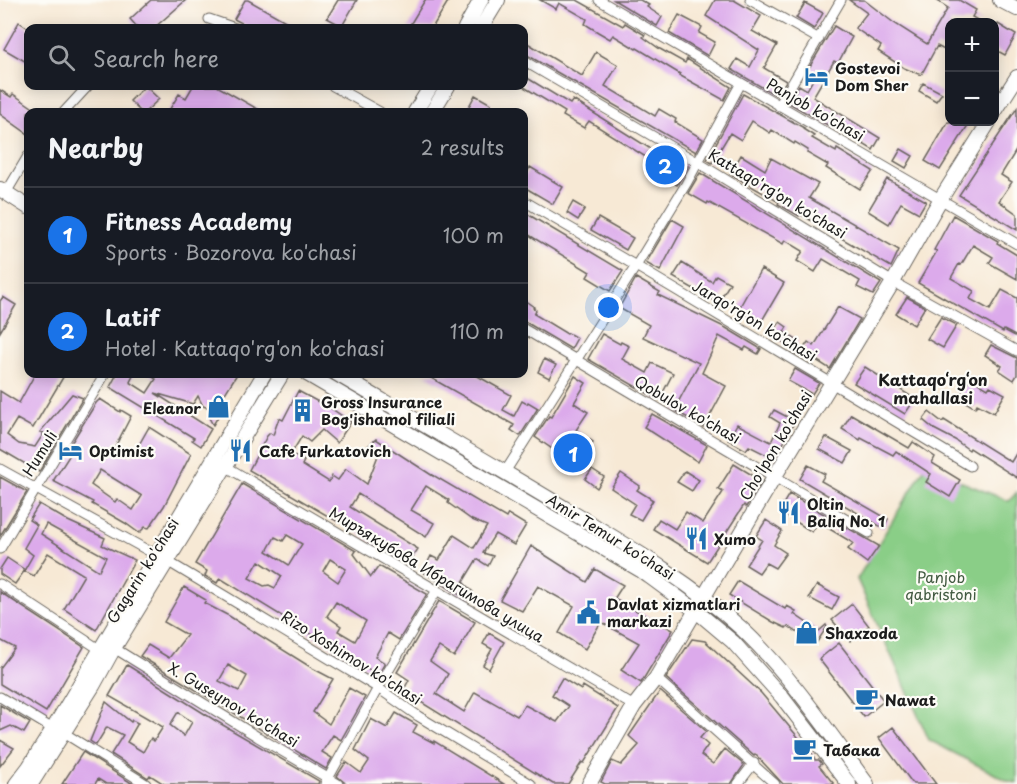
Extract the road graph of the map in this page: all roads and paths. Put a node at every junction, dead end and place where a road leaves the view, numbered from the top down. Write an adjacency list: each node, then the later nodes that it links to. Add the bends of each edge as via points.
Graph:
1 (481, 0): 10 (main road)
2 (498, 0): 11 (main road)
3 (599, 0): 15 (street, Panjob ko'chasi)
4 (750, 0): 12 (street)
5 (841, 0): 12 (street)
6 (1000, 0): 7 (main road)
7 (1017, 9)
8 (209, 19): 9 (street)
9 (223, 24)
10 (467, 24)
11 (483, 24)
12 (819, 39): 21 (street)
13 (528, 63): 28 (street, Kattaqo'rg'on ko'chasi)
14 (1017, 77): 20 (main road)
15 (741, 83): 21 (street, Panjob ko'chasi); 28 (street)
16 (84, 90): 22 (street)
17 (340, 90): 23 (street)
18 (429, 90): 24 (main road)
19 (446, 90): 25 (main road)
20 (999, 105)
21 (779, 106): 30 (street, Panjob ko'chasi)
22 (68, 108)
23 (373, 108)
24 (418, 108)
25 (434, 108)
26 (986, 126): 30 (main road, Cho'lpon ko'chasi)
27 (24, 162): 29 (street)
28 (697, 162): 34 (street); 35 (street, Kattaqo'rg'on ko'chasi)
29 (3, 191): 32 (main road)
30 (940, 200): 33 (street, Panjob ko'chasi); 35 (main road, Cho'lpon ko'chasi)
31 (528, 203): 34 (street, Jarqo'rg'on ko'chasi)
32 (24, 204)
33 (1017, 244)
34 (636, 266): 38 (street); 44 (street, Jarqo'rg'on ko'chasi)
35 (893, 282): 37 (street, Kattaqo'rg'on ko'chasi); 44 (main road, Cho'lpon ko'chasi)
36 (528, 331): 38 (street, Qobulov ko'chasi)
37 (1017, 351)
38 (578, 361): 48 (street); 49 (street, Qobulov ko'chasi)
39 (103, 378): 50 (street, Humuli)
40 (262, 378): 53 (main road, Gagarin ko'chasi)
41 (280, 378): 45 (main road, Gagarin ko'chasi)
42 (314, 378): 57 (main road, Amir Temur ko'chasi, via 642,571)
43 (344, 378): 48 (main road, Amir Temur ko'chasi)
44 (832, 383): 46 (street, Jarqo'rg'on ko'chasi); 49 (main road, Cho'lpon ko'chasi)
45 (225, 466): 53 (main road, Gagarin ko'chasi); 55 (street, Миръякубова Ибрагимова улица)
46 (970, 466)
47 (0, 469): 50 (street, Rizo Xoshimov ko'chasi)
48 (505, 472): 56 (main road, Amir Temur ko'chasi)
49 (775, 476): 51 (street, Qobulov ko'chasi); 56 (main road, Cho'lpon ko'chasi)
50 (35, 489): 52 (street, Humuli); 53 (street, Rizo Xoshimov ko'chasi)
51 (868, 533)
52 (0, 549)
53 (162, 558): 58 (main road, Gagarin ko'chasi); 59 (main road, Gagarin ko'chasi); 61 (street, Rizo Xoshimov ko'chasi)
54 (0, 584): 59 (street)
55 (437, 590): 61 (street); 63 (street, Миръякубова Ибрагимова улица)
56 (703, 597): 57 (main road, Cho'lpon ko'chasi); 76 (main road, Amir Temur ko'chasi, via 742,629 772,662)
57 (695, 610): 60 (main road, Cho'lpon ko'chasi); 75 (main road, Amir Temur ko'chasi, via 733,642 782,697)
58 (114, 648): 64 (main road, Gagarin ko'chasi); 66 (street, X. Guseynov ko'chasi)
59 (99, 649): 64 (main road, Gagarin ko'chasi)
60 (656, 678): 63 (main road, Cho'lpon ko'chasi); 65 (street)
61 (378, 688): 66 (street); 71 (street, Rizo Xoshimov ko'chasi)
62 (0, 697): 64 (street)
63 (634, 706): 72 (main road, Cho'lpon ko'chasi)
64 (58, 731): 67 (main road, Gagarin ko'chasi); 68 (main road, Gagarin ko'chasi); 69 (street)
65 (754, 763): 73 (street); 74 (street)
66 (327, 781): 70 (street, X. Guseynov ko'chasi)
67 (16, 784)
68 (31, 784)
69 (146, 784)
70 (338, 784)
71 (531, 784)
72 (589, 784)
73 (738, 784)
74 (775, 784)
75 (849, 784)
76 (867, 784)

